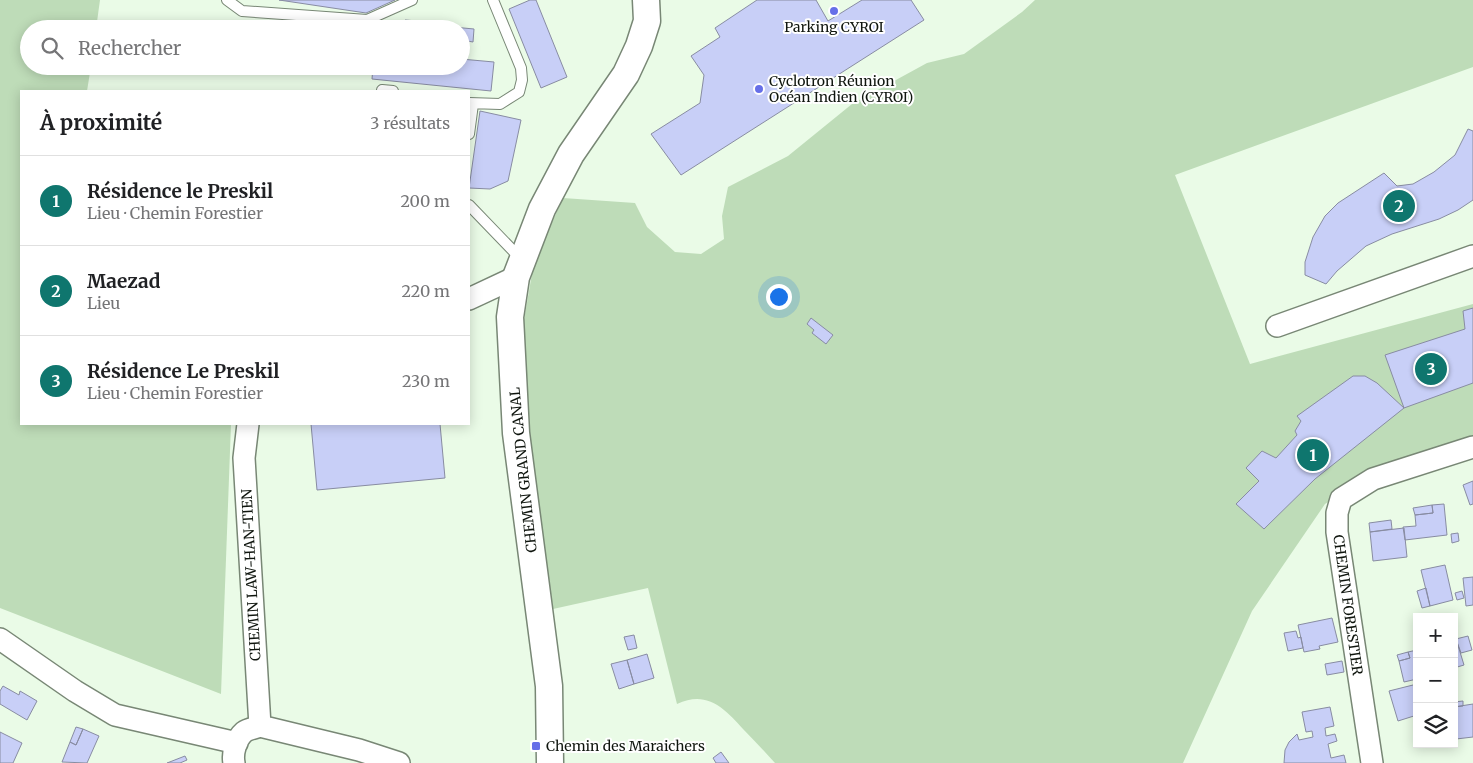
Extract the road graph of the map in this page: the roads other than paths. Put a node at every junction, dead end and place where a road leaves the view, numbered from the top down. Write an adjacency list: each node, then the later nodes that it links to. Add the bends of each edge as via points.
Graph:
1 (226, 0): 2 (lane, via 242,11 367,20)
2 (412, 0)
3 (493, 0): 5 (lane, via 521,68 522,80 519,92 500,104)
4 (646, 0): 9 (street, CHEMIN GRAND CANAL, via 646,21 626,74 571,154 542,209)
5 (471, 103): 6 (lane)
6 (470, 118)
7 (470, 206): 9 (lane)
8 (1473, 256): 11 (street)
9 (519, 269): 10 (street); 18 (street, CHEMIN GRAND CANAL, via 510,317 516,433 549,686)
10 (470, 298)
11 (1277, 326)
12 (248, 425): 15 (street, CHEMIN LAW-HAN-TIEN, via 244,458)
13 (1473, 447): 19 (street, CHEMIN FORESTIER, via 1373,479 1340,499 1336,532)
14 (0, 640): 16 (street, via 115,715)
15 (260, 726): 16 (street, via 245,731); 17 (street)
16 (235, 753)
17 (399, 763)
18 (550, 763)
19 (1372, 763)

